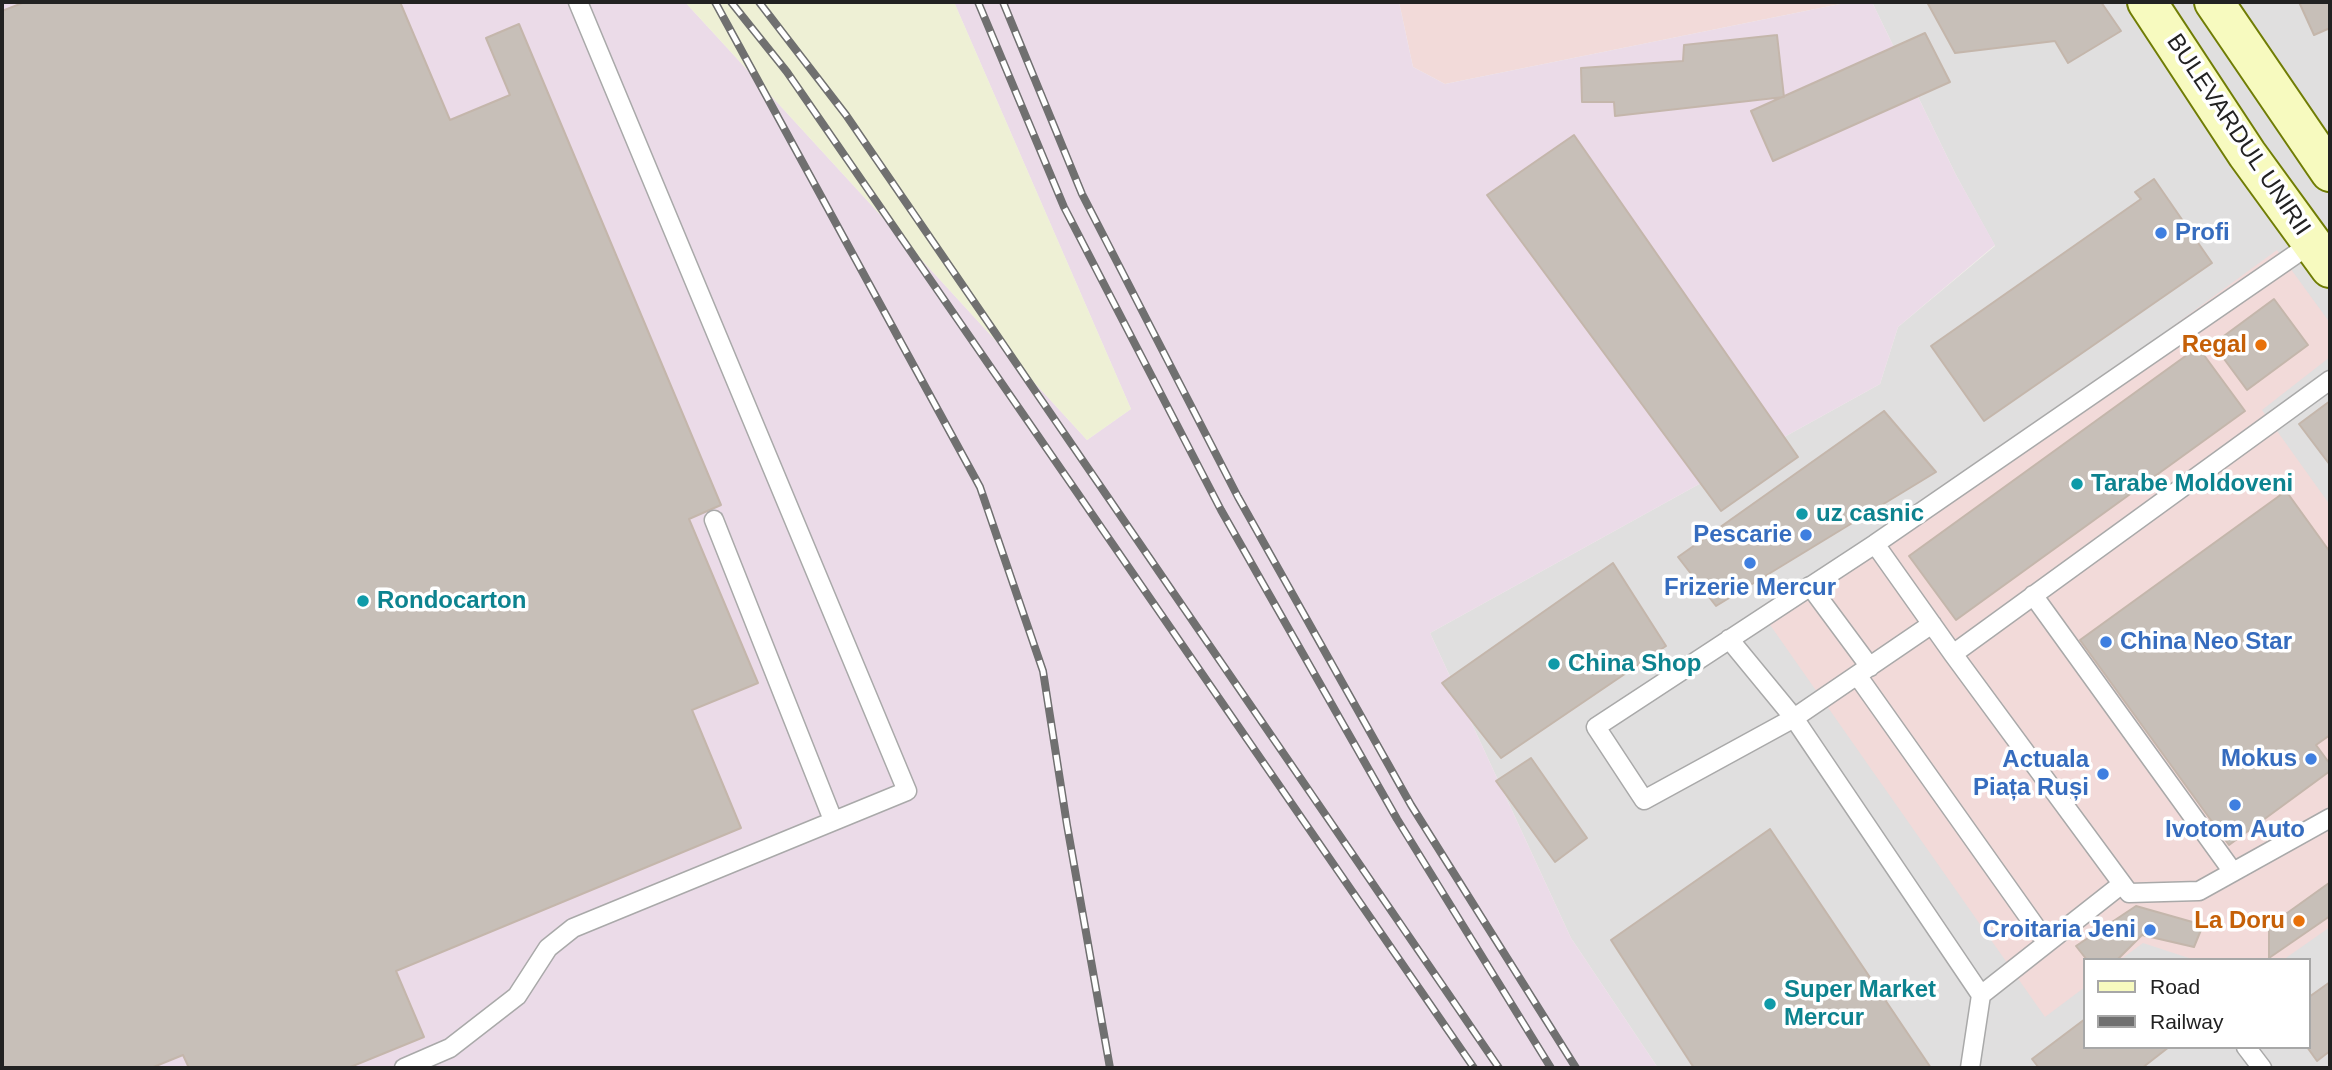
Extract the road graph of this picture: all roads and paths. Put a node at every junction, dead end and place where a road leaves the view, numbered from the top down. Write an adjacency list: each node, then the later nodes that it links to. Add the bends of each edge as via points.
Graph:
1 (578, 2): 19 (lane, via 907,791)
2 (2147, 2): 5 (main road, BULEVARDUL UNIRII)
3 (2214, 2): 4 (main road)
4 (2261, 74): 5 (main road); 6 (main road)
5 (2216, 105): 7 (main road, BULEVARDUL UNIRII, via 2247,154)
6 (2330, 172)
7 (2324, 247): 10 (lane)
8 (2330, 380): 12 (lane)
9 (714, 520): 19 (lane)
10 (1875, 544): 11 (lane); 13 (lane)
11 (1810, 586): 14 (lane); 16 (lane)
12 (2033, 595): 15 (lane); 20 (lane)
13 (1933, 624): 15 (lane); 16 (lane)
14 (1729, 639): 17 (lane); 17 (lane, via 1596,727 1644,800)
15 (1953, 654): 21 (lane)
16 (1864, 671): 17 (lane); 22 (lane)
17 (1794, 718): 23 (lane)
18 (2330, 818): 20 (lane)
19 (833, 820): 25 (lane, via 573,928 548,948 517,996 450,1048)
20 (2233, 872): 21 (lane, via 2199,891 2129,892)
21 (2123, 884): 22 (lane)
22 (2047, 943): 23 (lane)
23 (1981, 995): 26 (lane)
24 (2248, 1049): 27 (lane)
25 (404, 1068)
26 (1970, 1068)
27 (2262, 1068)

